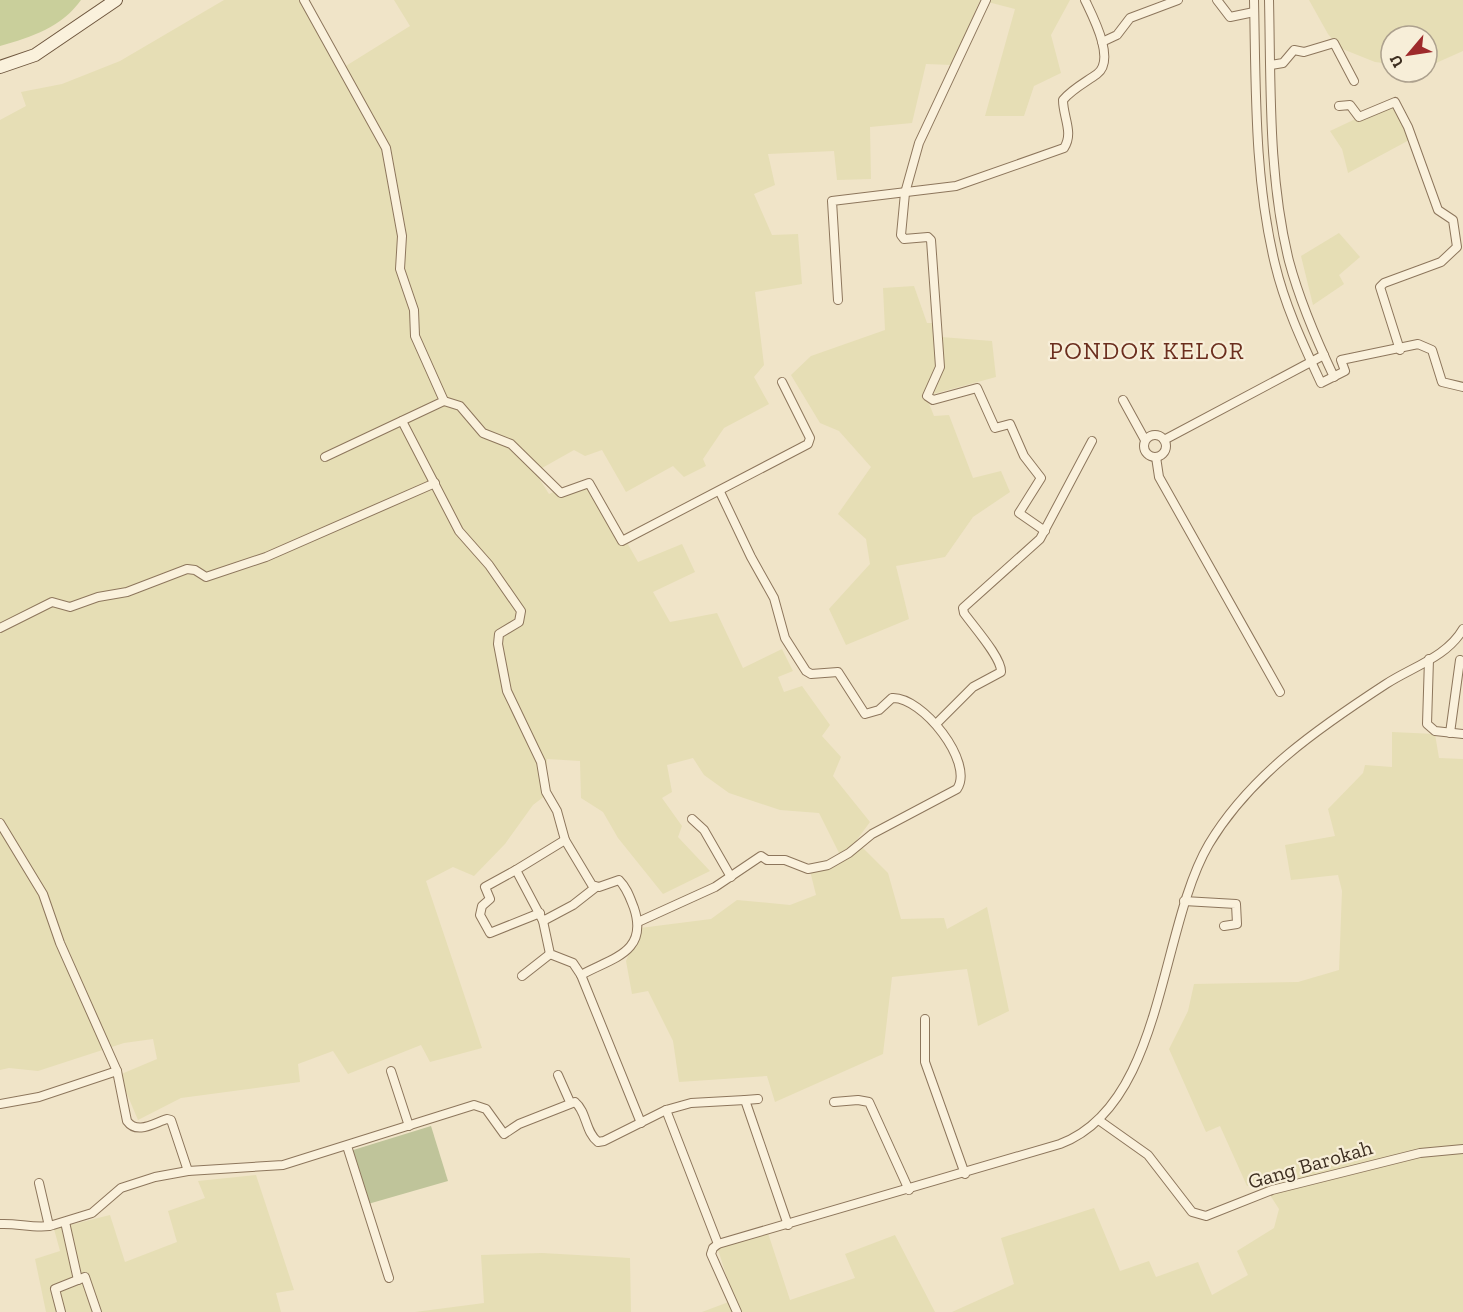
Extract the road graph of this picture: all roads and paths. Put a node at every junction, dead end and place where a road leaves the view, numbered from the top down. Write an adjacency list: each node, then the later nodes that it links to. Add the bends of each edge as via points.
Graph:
1 (116, 0): 12 (street, via 35,55)
2 (304, 0): 27 (street, via 386,148 402,236 400,269 414,310 415,336)
3 (986, 0): 15 (street, via 919,143)
4 (1085, 0): 10 (street)
5 (1178, 0): 10 (street, via 1130,18 1117,35)
6 (1217, 0): 9 (street, via 1230,17)
7 (1254, 0): 9 (street)
8 (1269, 0): 11 (street)
9 (1254, 12): 17 (street)
10 (1102, 42): 15 (street, via 1103,68 1063,100 1069,134 1064,148 956,186)
11 (1271, 65): 13 (street, via 1283,63 1294,50 1304,52 1334,43); 16 (street)
12 (0, 66)
13 (1354, 81)
14 (1339, 106): 18 (street, via 1350,105 1359,117 1395,102 1438,210 1453,220)
15 (905, 193): 19 (street, via 832,201); 36 (street, via 902,238 930,237 934,264 940,367 927,396 933,400 977,388 995,428 1010,424 1024,456 1041,478 1019,513)
16 (1278, 193): 17 (street); 21 (street, via 1289,260)
17 (1263, 195): 22 (street, via 1275,263 1290,314)
18 (1460, 246): 20 (street, via 1441,262 1380,287)
19 (838, 300)
20 (1400, 350): 23 (street, via 1341,360 1344,371); 25 (street, via 1418,344 1431,349 1442,382)
21 (1324, 355): 22 (street); 23 (street)
22 (1310, 360): 23 (street, via 1321,383); 30 (street)
23 (1334, 376)
24 (782, 382): 35 (street, via 809,442)
25 (1463, 387)
26 (1123, 400): 29 (street)
27 (444, 401): 28 (street); 35 (street, via 460,406 483,433 511,444 561,493 589,483 622,541)
28 (402, 421): 32 (street); 34 (street)
29 (1145, 440): 30 (street, via 1150,435); 33 (street, via 1143,448)
30 (1164, 440): 33 (street, via 1163,454)
31 (1092, 441): 36 (street)
32 (325, 457)
33 (1156, 458): 41 (street, via 1159,477)
34 (435, 483): 37 (street, via 243,566 206,577 187,569 127,592 70,607 52,602); 47 (street, via 459,531 520,610 519,622 499,633 499,652 507,691 542,762 546,792 557,811)
35 (720, 492): 42 (street, via 774,598 785,638 806,671 838,672 865,714 879,710 896,697 914,704)
36 (1044, 531): 42 (street, via 1027,554 963,608 997,658 1001,672 973,687)
37 (0, 628)
38 (1463, 629): 39 (street, via 1449,647)
39 (1429, 659): 43 (street, via 1427,724 1435,731); 51 (street, via 1326,723 1279,762 1209,844)
40 (1460, 660): 43 (street)
41 (1280, 692)
42 (936, 724): 49 (street, via 963,773 957,789 872,834 828,865 808,870 785,860 766,860 761,856)
43 (1450, 733): 44 (street)
44 (1463, 734)
45 (692, 819): 49 (street, via 704,830)
46 (0, 823): 59 (street, via 43,894 60,943)
47 (565, 840): 48 (street); 50 (street)
48 (516, 870): 52 (street); 52 (street, via 485,886 490,899 482,906 480,915 490,933)
49 (731, 877): 53 (street)
50 (596, 887): 52 (street, via 573,905); 53 (street, via 619,880)
51 (1184, 901): 54 (street, via 1236,904 1237,924); 68 (street, via 1149,1030 1115,1100)
52 (541, 917): 55 (street)
53 (638, 922): 56 (street, via 628,950)
54 (1224, 926)
55 (550, 954): 56 (street, via 573,963); 57 (street)
56 (581, 975): 69 (street)
57 (522, 976)
58 (925, 1019): 74 (street, via 925,1062)
59 (117, 1071): 66 (street, via 39,1097); 73 (street, via 131,1127 171,1120)
60 (391, 1071): 70 (street)
61 (558, 1075): 64 (street)
62 (758, 1099): 63 (street)
63 (746, 1100): 67 (street, via 691,1103); 79 (street)
64 (570, 1102): 69 (street, via 578,1103 592,1137 598,1142); 70 (street, via 504,1134 486,1109 474,1105)
65 (834, 1102): 76 (street, via 869,1102)
66 (0, 1104)
67 (666, 1110): 69 (street); 81 (street)
68 (1100, 1120): 72 (street, Gang Barokah, via 1148,1155 1192,1212 1206,1216 1272,1190 1420,1153); 74 (street, via 1068,1141)
69 (641, 1123)
70 (409, 1126): 71 (street)
71 (347, 1146): 73 (street, via 283,1165); 82 (street)
72 (1463, 1149)
73 (188, 1171): 77 (street, via 121,1188 92,1213)
74 (965, 1173): 76 (street)
75 (39, 1183): 80 (street)
76 (909, 1190): 79 (street)
77 (65, 1222): 80 (street); 83 (street)
78 (0, 1225): 80 (street)
79 (788, 1225): 81 (street)
80 (49, 1226)
81 (718, 1244): 86 (street, via 711,1254)
82 (389, 1278)
83 (78, 1280): 84 (street, via 55,1289); 85 (street, via 85,1277)
84 (61, 1312)
85 (97, 1312)
86 (737, 1312)

